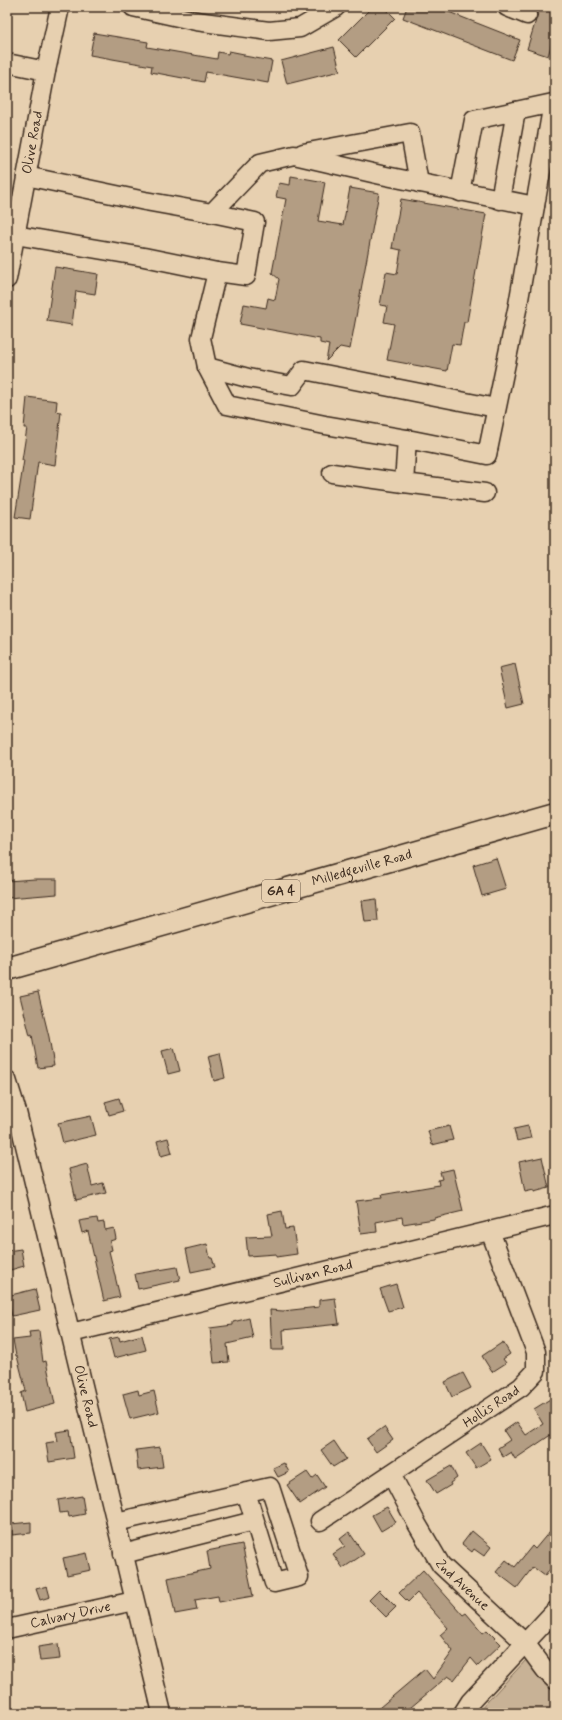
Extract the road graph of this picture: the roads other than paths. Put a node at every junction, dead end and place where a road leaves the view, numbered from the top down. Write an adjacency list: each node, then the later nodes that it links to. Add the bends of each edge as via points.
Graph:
1 (60, 7): 7 (street, Olive Road)
2 (133, 7): 3 (street, via 196,21 269,30 300,28)
3 (336, 7)
4 (507, 7): 5 (street)
5 (528, 15)
6 (7, 63): 7 (street)
7 (46, 71): 10 (street, Olive Road)
8 (516, 111): 12 (street, via 474,120); 13 (street); 14 (street, via 553,103)
9 (294, 155): 11 (street); 11 (street, via 410,134); 15 (street, via 260,163)
10 (26, 176): 15 (street); 16 (street, Olive Road)
11 (419, 183): 12 (street)
12 (460, 192): 13 (street)
13 (500, 200): 14 (street)
14 (535, 206): 20 (street, via 518,305)
15 (212, 213): 17 (street, via 255,222 246,276)
16 (15, 235): 17 (street); 18 (street, Olive Road)
17 (217, 272): 19 (street, via 201,338)
18 (7, 278)
19 (207, 367): 20 (street, via 292,386 304,370); 21 (street, via 227,405)
20 (496, 408): 21 (street, via 487,455)
21 (407, 439): 23 (street)
22 (332, 473): 23 (street)
23 (404, 484): 24 (street)
24 (485, 493)
25 (555, 813): 26 (main road, Milledgeville Road / GA 4)
26 (7, 969)
27 (7, 1080): 30 (street, Olive Road)
28 (555, 1215): 29 (street, Sullivan Road)
29 (490, 1231): 30 (street, Sullivan Road); 31 (street, Hollis Road, via 536,1352 536,1371 521,1387)
30 (71, 1333): 35 (street, Olive Road)
31 (391, 1474): 34 (street, Hollis Road); 40 (street, 2nd Avenue, via 441,1565)
32 (246, 1492): 33 (street); 33 (street, via 270,1486 299,1577 274,1584); 35 (street)
33 (254, 1521): 36 (street)
34 (320, 1521)
35 (116, 1522): 36 (street, Olive Road)
36 (123, 1554): 37 (street, Olive Road)
37 (134, 1600): 39 (street, Calvary Drive); 42 (street, Olive Road)
38 (555, 1612): 40 (street)
39 (7, 1629)
40 (526, 1644): 41 (street, 2nd Avenue); 43 (street, via 470,1702)
41 (555, 1680)
42 (162, 1713)
43 (463, 1713)

